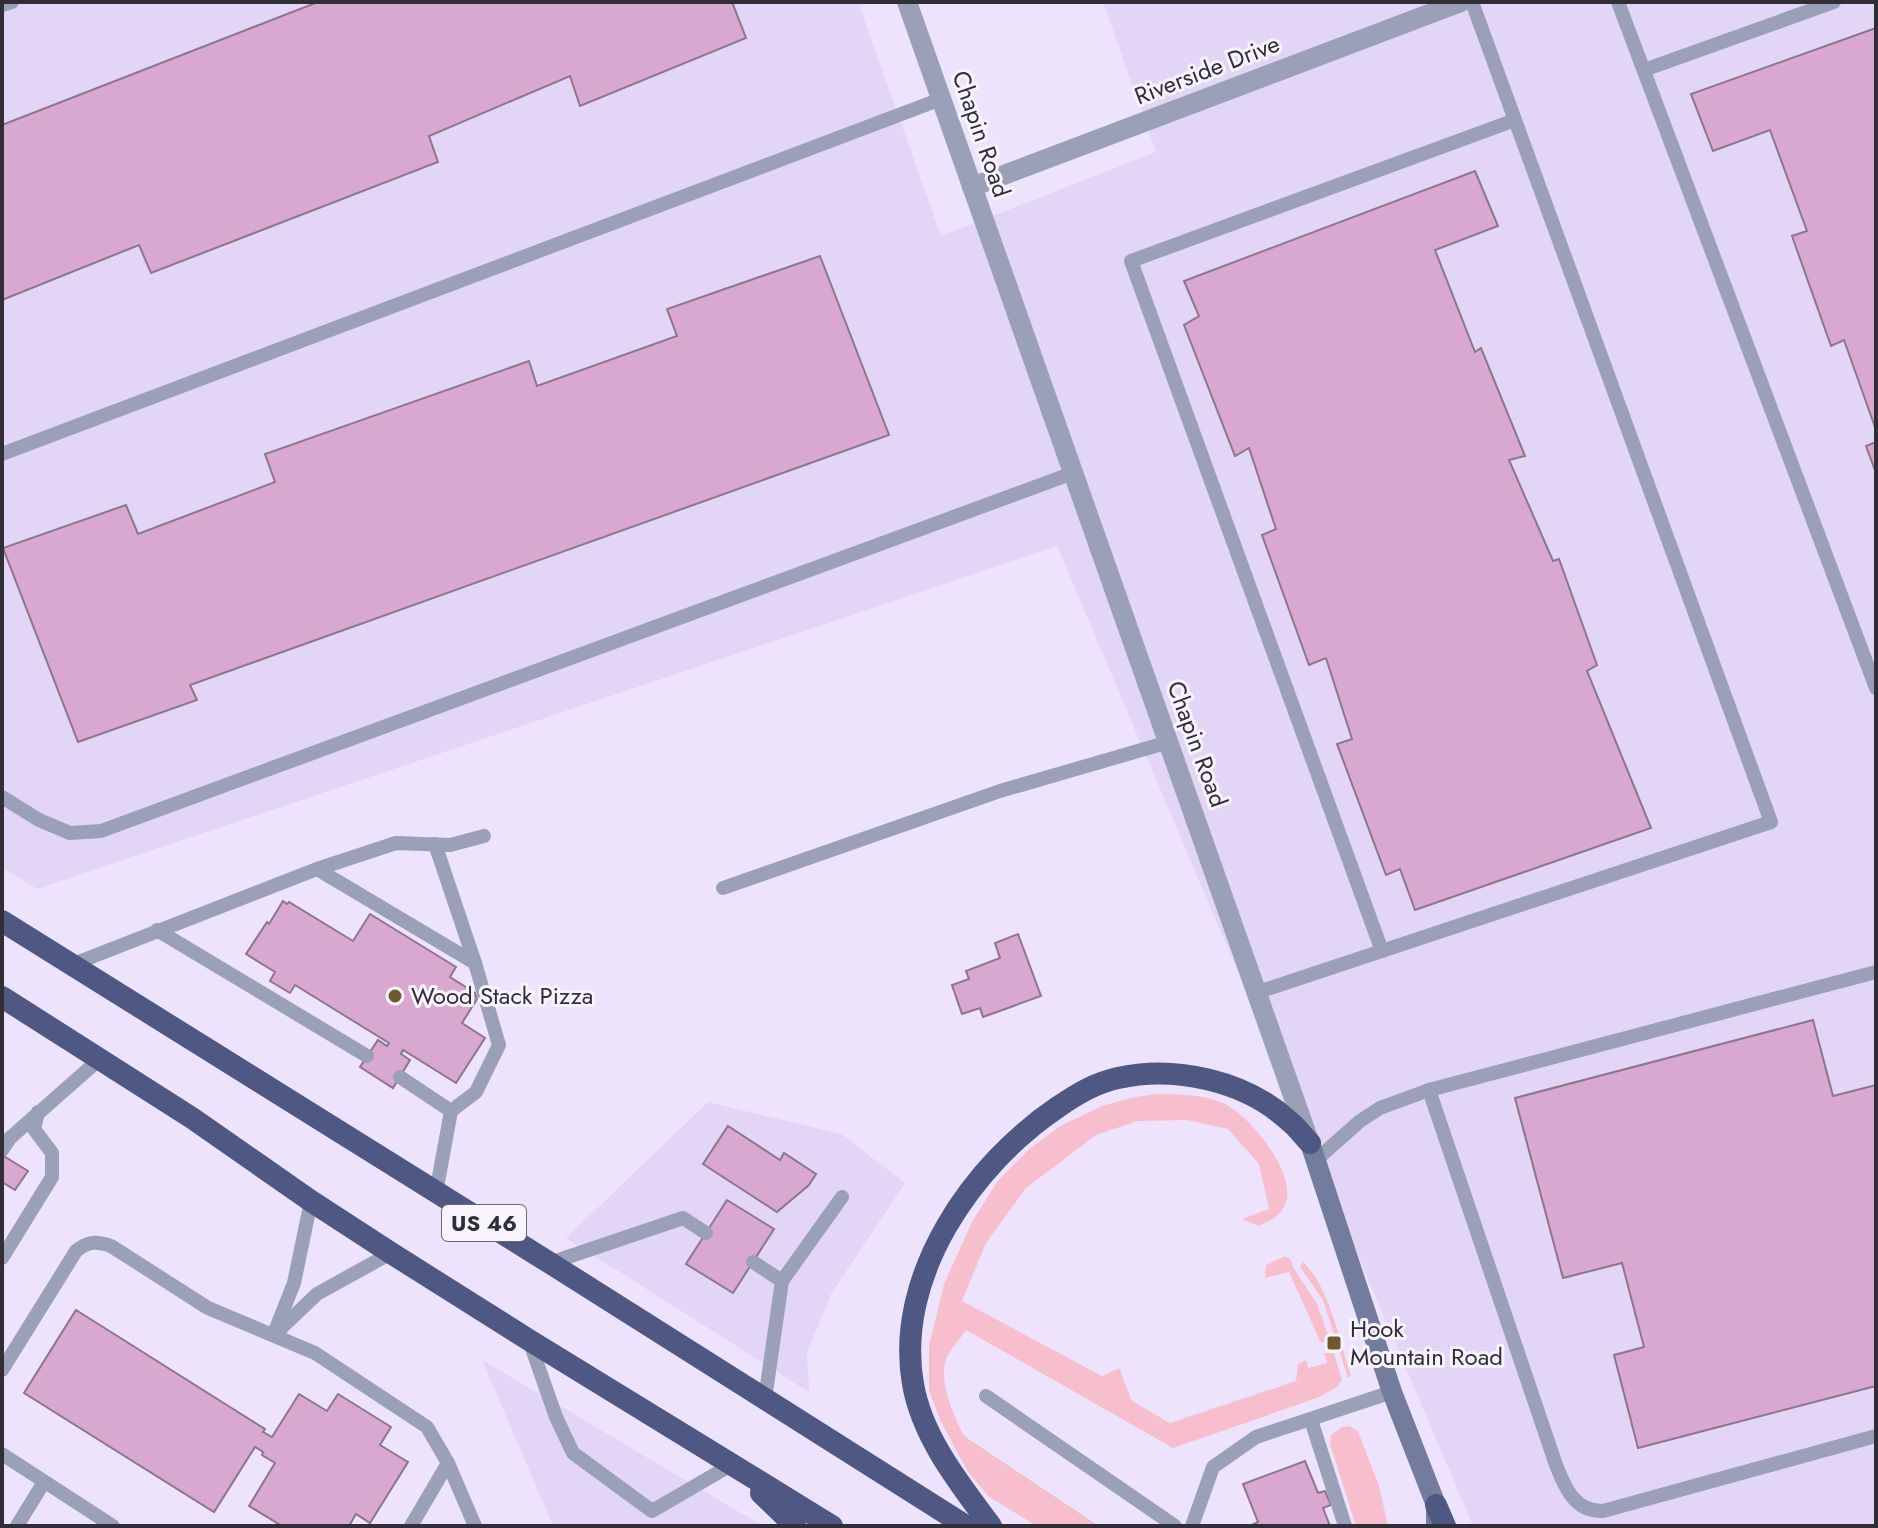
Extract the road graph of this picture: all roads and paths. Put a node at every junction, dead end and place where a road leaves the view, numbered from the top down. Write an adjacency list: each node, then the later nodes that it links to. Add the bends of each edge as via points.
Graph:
1 (12, 2): 7 (lane)
2 (907, 2): 9 (street, Chapin Road)
3 (1461, 2): 11 (street, Riverside Drive)
4 (1472, 2): 10 (lane)
5 (1618, 2): 8 (lane)
6 (1834, 2): 8 (lane)
7 (2, 5)
8 (1644, 70): 14 (lane)
9 (941, 99): 11 (street, Chapin Road); 12 (lane)
10 (1515, 120): 23 (lane, via 1131,261); 23 (lane, via 1771,822)
11 (972, 187): 13 (street, Chapin Road)
12 (2, 454)
13 (1073, 473): 15 (street, Chapin Road); 16 (lane, via 101,831 70,833)
14 (1876, 688)
15 (1169, 742): 20 (lane, via 1000,791); 27 (street, Chapin Road)
16 (2, 797)
17 (484, 836): 18 (lane)
18 (435, 844): 19 (lane, via 396,843); 24 (lane)
19 (317, 869): 22 (lane); 24 (lane)
20 (723, 888)
21 (2, 921): 25 (highway, US 46)
22 (157, 930): 25 (lane); 29 (lane)
23 (1382, 951): 27 (lane)
24 (475, 963): 33 (lane, via 499,1045 476,1092)
25 (71, 965): 37 (highway, US 46)
26 (1876, 972): 32 (lane)
27 (1258, 992): 36 (street, Chapin Road)
28 (2, 997): 30 (highway)
29 (367, 1056)
30 (101, 1058): 34 (lane); 39 (highway)
31 (400, 1077): 33 (lane)
32 (1429, 1090): 36 (lane, via 1380,1108); 53 (lane, via 1560,1476 1583,1506 1603,1511)
33 (451, 1111): 37 (lane)
34 (38, 1112): 35 (lane); 42 (lane, via 34,1129 52,1153 52,1177)
35 (2, 1150)
36 (1313, 1152): 49 (main road, Chapin Road); 66 (highway, via 1290,1121 1231,1086 1147,1074 1117,1078 1081,1092 1002,1152 947,1225 927,1266 911,1333 916,1402 931,1439)
37 (436, 1193): 44 (highway, US 46)
38 (842, 1197): 45 (lane)
39 (311, 1201): 41 (highway); 46 (lane, via 294,1283)
40 (706, 1233): 44 (lane, via 683,1218)
41 (391, 1253): 46 (lane, via 317,1294); 47 (highway)
42 (2, 1258)
43 (753, 1262): 45 (lane)
44 (550, 1263): 51 (highway, US 46)
45 (782, 1281): 51 (lane)
46 (274, 1335): 48 (lane, via 208,1308 111,1246 93,1242 76,1251); 55 (lane, via 315,1353 427,1427)
47 (529, 1340): 56 (highway); 56 (lane, via 573,1453 652,1511)
48 (2, 1370)
49 (1392, 1392): 52 (lane); 58 (main road, Chapin Road)
50 (986, 1396): 67 (lane)
51 (765, 1399): 65 (highway, US 46)
52 (1311, 1420): 68 (lane, via 1256,1437 1213,1467); 69 (lane)
53 (1876, 1436)
54 (2, 1454): 57 (lane)
55 (448, 1463): 61 (lane); 62 (lane)
56 (731, 1465): 63 (highway); 64 (highway)
57 (44, 1482): 59 (lane); 60 (lane)
58 (1436, 1515): 70 (highway)
59 (17, 1526)
60 (113, 1526)
61 (411, 1526)
62 (475, 1526)
63 (795, 1526)
64 (832, 1526)
65 (966, 1526)
66 (991, 1526)
67 (1175, 1526)
68 (1192, 1526)
69 (1345, 1526)
70 (1445, 1526)

